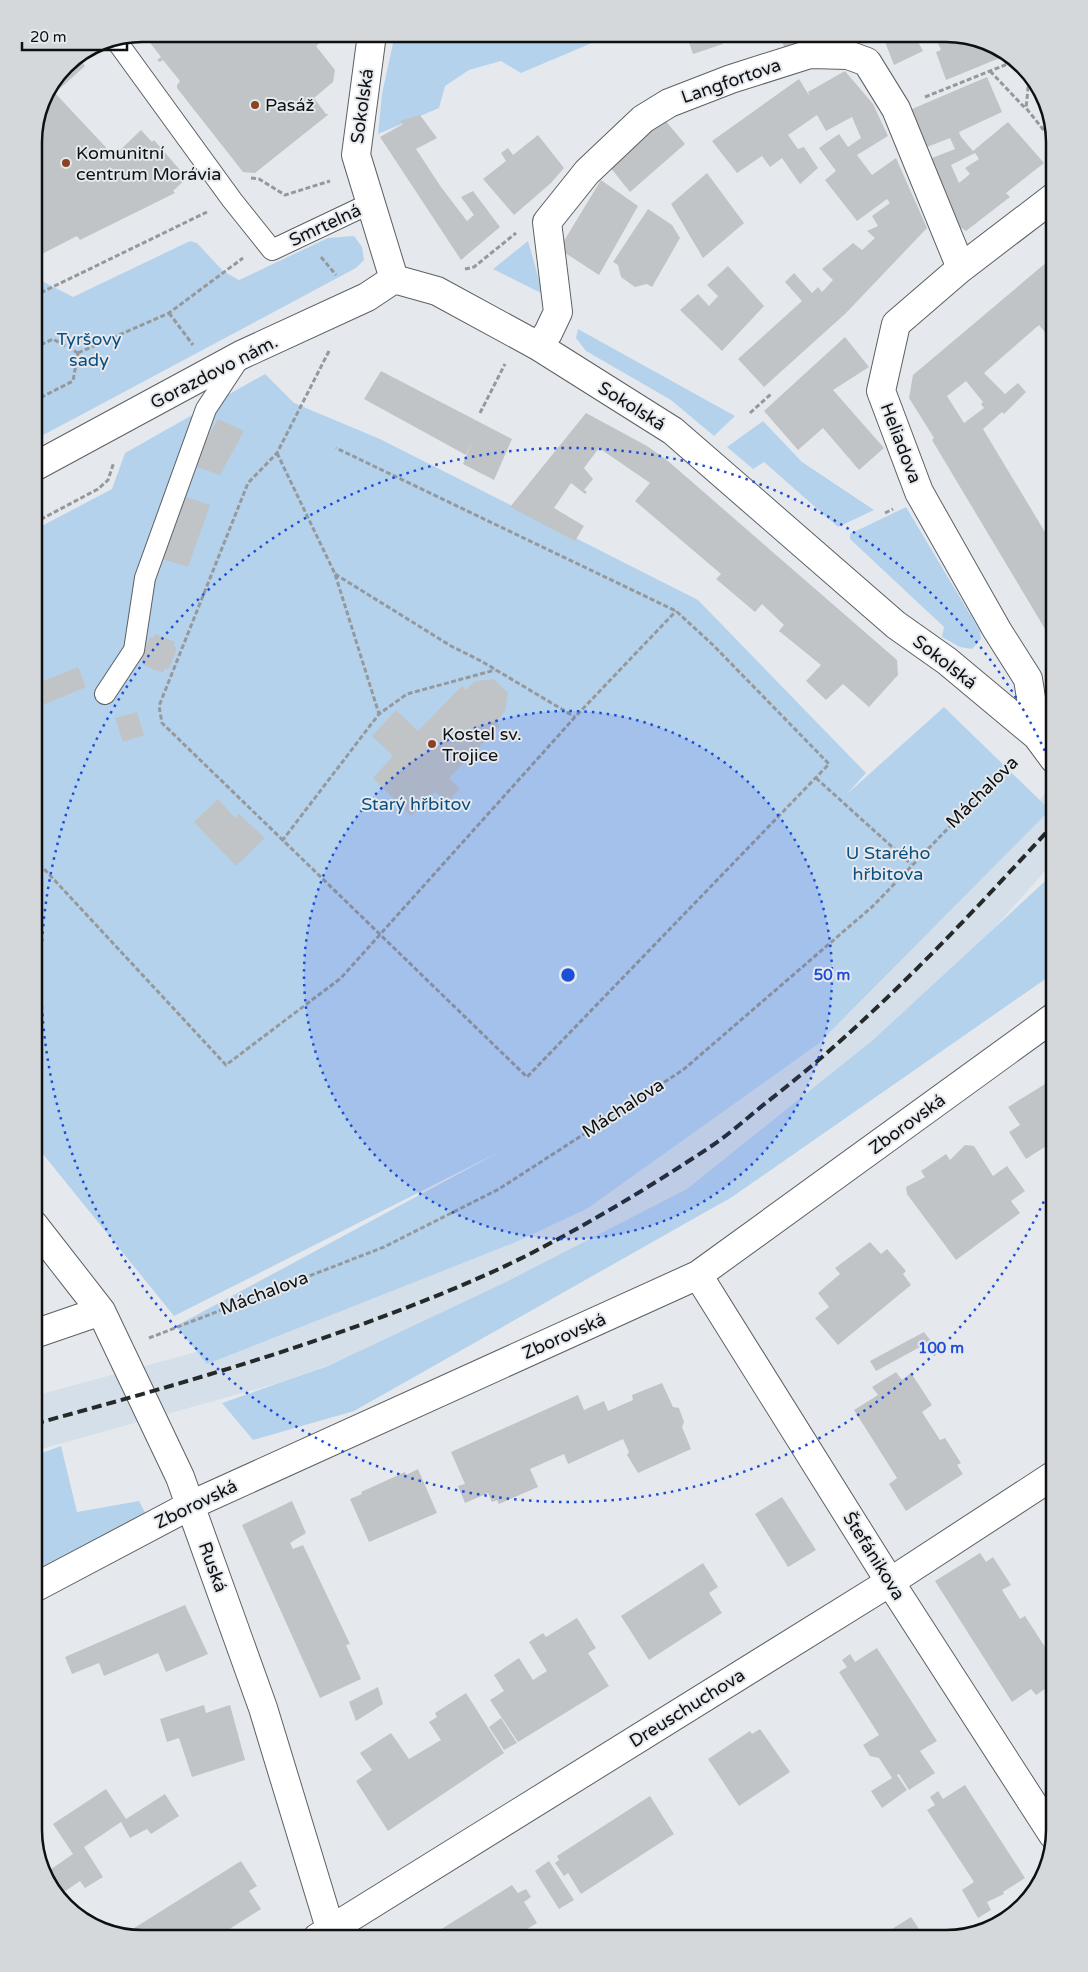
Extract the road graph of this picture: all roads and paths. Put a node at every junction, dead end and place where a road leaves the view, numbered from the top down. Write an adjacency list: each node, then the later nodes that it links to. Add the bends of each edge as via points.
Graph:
1 (371, 43): 11 (street, Sokolská, via 356,155)
2 (120, 45): 10 (lane, Smrtelná)
3 (1007, 64): 4 (path)
4 (990, 71): 6 (path); 7 (path)
5 (1028, 87): 6 (path)
6 (1026, 108): 8 (path)
7 (896, 109): 17 (street, Langfortova); 23 (street, Langfortova, via 867,62 848,55 810,54 669,103 643,119 587,172 547,222 558,312)
8 (1045, 132)
9 (335, 179): 10 (path, via 285,195 259,179 242,178)
10 (229, 195): 15 (lane, Smrtelná); 20 (path)
11 (371, 203): 14 (lane, Smrtelná); 19 (street, Sokolská)
12 (1046, 203): 17 (street, Heliadova)
13 (519, 231): 16 (path)
14 (302, 236): 15 (lane, Smrtelná, via 272,250); 18 (path)
15 (265, 241): 21 (path)
16 (474, 267)
17 (961, 268): 43 (street, Heliadova, via 896,324 881,390 920,492 1028,680)
18 (338, 277)
19 (394, 279): 23 (street, Sokolská, via 437,291); 27 (street, Gorazdovo nám., via 367,297)
20 (43, 291)
21 (169, 313): 24 (path); 26 (path)
22 (43, 344): 26 (path, via 53,339)
23 (538, 346): 43 (street, Sokolská, via 673,432 896,625 947,661)
24 (197, 350)
25 (329, 351): 34 (path)
26 (78, 353): 30 (path, via 73,381)
27 (241, 355): 35 (street, Gorazdovo nám.); 39 (lane, via 206,409 144,578 134,650)
28 (506, 361): 31 (path)
29 (771, 394): 32 (path)
30 (43, 397)
31 (480, 413)
32 (750, 413)
33 (336, 448): 37 (path)
34 (277, 453): 36 (path); 46 (path, via 248,483 160,706 162,723)
35 (43, 462)
36 (335, 574): 38 (path); 40 (path)
37 (676, 611): 41 (path); 45 (path, via 829,764)
38 (494, 670): 40 (path, via 407,694); 41 (path)
39 (105, 694)
40 (379, 714): 46 (path)
41 (575, 717): 49 (path)
42 (1046, 725): 43 (street)
43 (1037, 736): 44 (street); 47 (path, Máchalova)
44 (1046, 748)
45 (816, 778): 47 (path); 49 (path, via 528,1077)
46 (282, 841): 49 (path)
47 (911, 864): 55 (path, Máchalova, via 873,906 683,1070 499,1188 384,1247)
48 (43, 867): 49 (path, via 226,1065 341,978)
49 (379, 934)
50 (1046, 1023): 52 (street, Zborovská)
51 (42, 1236): 53 (street, Ruská)
52 (698, 1275): 57 (street, Zborovská); 58 (street, Štefánikova)
53 (101, 1310): 54 (street); 55 (street, Ruská)
54 (42, 1331)
55 (121, 1350): 57 (street, Ruská)
56 (1046, 1480): 58 (street, Dreuschuchova)
57 (191, 1505): 59 (street, Zborovská); 61 (street, Ruská, via 263,1708)
58 (890, 1582): 60 (street, Štefánikova); 62 (street, Dreuschuchova)
59 (42, 1584)
60 (1046, 1824)
61 (325, 1929)
62 (336, 1929)

